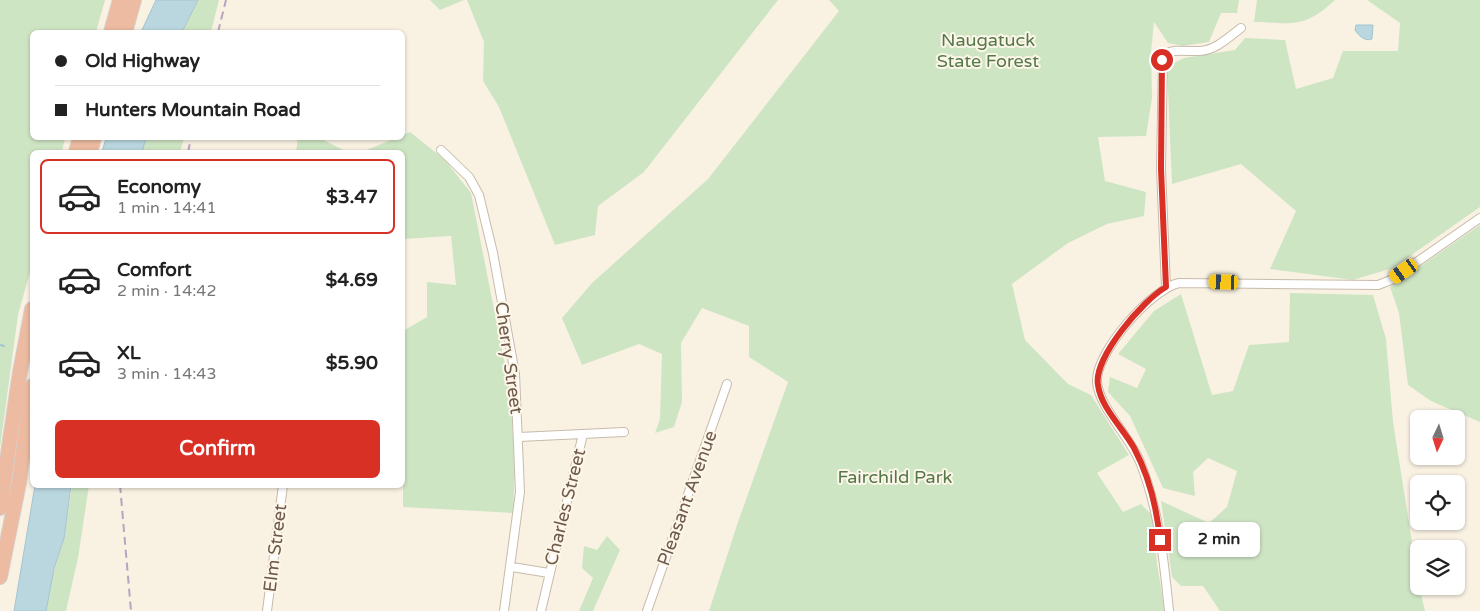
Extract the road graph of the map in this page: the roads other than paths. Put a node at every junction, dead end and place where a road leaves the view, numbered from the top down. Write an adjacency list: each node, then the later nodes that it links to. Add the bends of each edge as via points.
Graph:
1 (119, 0): 4 (highway)
2 (136, 0): 4 (highway)
3 (1241, 28): 7 (street, via 1211,49 1173,51 1163,57 1161,169)
4 (119, 30)
5 (441, 150): 13 (street, Cherry Street, via 469,177 479,195 516,374)
6 (1480, 218): 7 (street, via 1391,280 1378,285 1210,282 1179,283)
7 (1166, 287): 23 (street, via 1144,306 1116,339 1100,366 1097,379 1100,395 1134,448 1151,493)
8 (30, 321): 15 (highway)
9 (727, 384): 22 (street, Pleasant Avenue)
10 (30, 401): 18 (highway, via 19,483)
11 (624, 432): 12 (street)
12 (583, 434): 13 (street); 17 (street, Charles Street)
13 (519, 437): 16 (street, Cherry Street, via 520,492)
14 (283, 488): 19 (street, Elm Street)
15 (0, 508)
16 (512, 567): 17 (street, Charles Street); 20 (street, Cherry Street)
17 (549, 573): 21 (street)
18 (0, 577)
19 (267, 611)
20 (504, 611)
21 (541, 611)
22 (647, 611)
23 (1169, 611)

